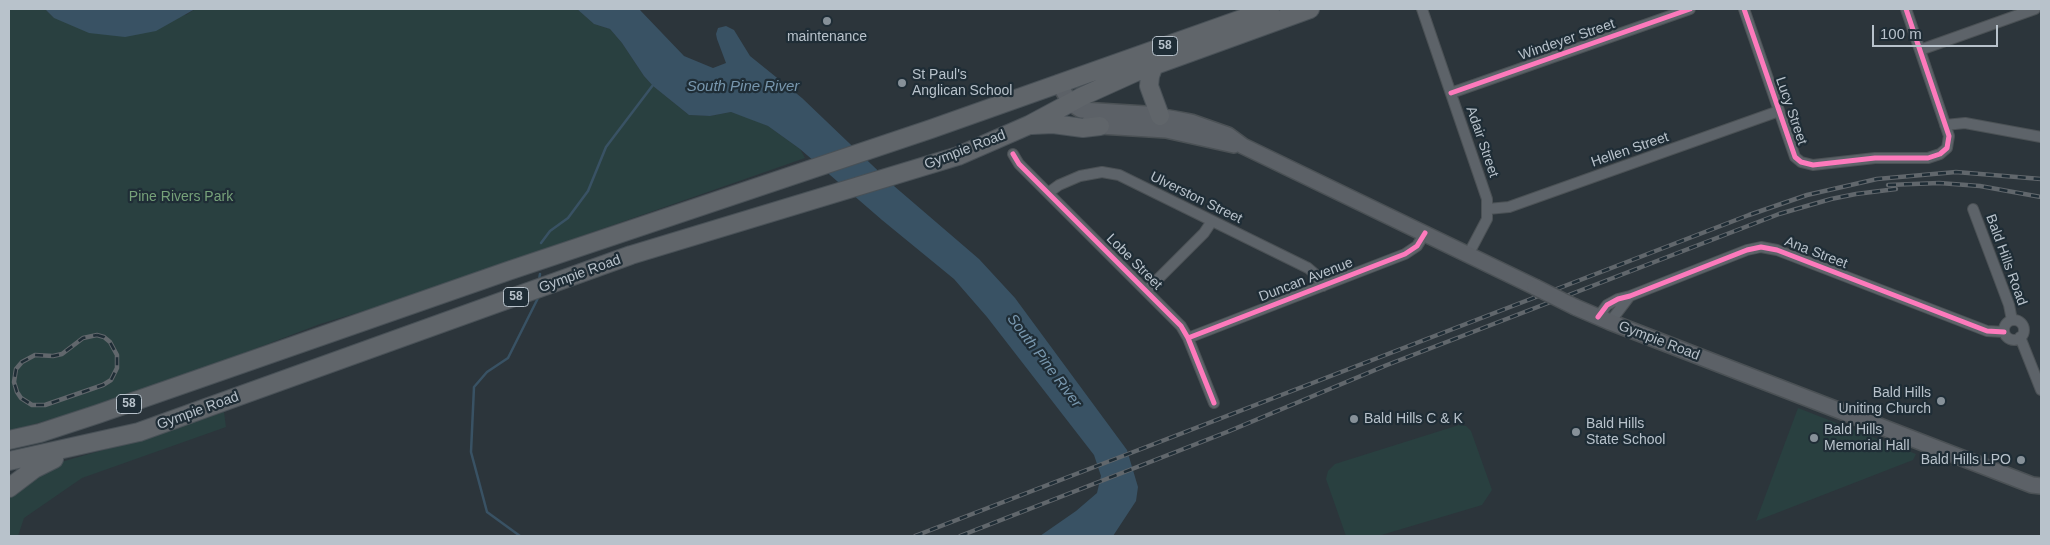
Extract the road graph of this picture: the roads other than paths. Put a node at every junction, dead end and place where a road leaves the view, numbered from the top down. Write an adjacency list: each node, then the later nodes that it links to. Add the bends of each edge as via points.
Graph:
1 (1270, 9): 10 (highway, 58)
2 (1310, 9): 9 (highway, 58)
3 (1422, 9): 11 (street, Adair Street)
4 (1690, 9): 11 (street, Windeyer Street)
5 (1744, 9): 13 (street, Lucy Street)
6 (1906, 9): 8 (street)
7 (2035, 9): 8 (street)
8 (1920, 50): 16 (street)
9 (1154, 65): 12 (highway, 58); 14 (highway, via 1149,86)
10 (1056, 84): 12 (main road); 36 (highway, Gympie Road / 58, via 73,423)
11 (1451, 93): 23 (street, Adair Street, via 1486,195)
12 (1066, 105): 14 (main road, Gympie Road, via 1086,112); 15 (highway, Gympie Road / 58); 17 (main road, Gympie Road, via 1074,118)
13 (1779, 112): 16 (street, Lucy Street, via 1796,157 1809,165 1928,158 1947,148 1949,136); 23 (street, Hellen Street, via 1508,207)
14 (1160, 116): 19 (main road, Gympie Road, via 1214,129)
15 (1029, 125): 17 (highway); 37 (highway, Gympie Road / 58, via 944,160 631,255 154,427)
16 (1945, 125): 18 (street, via 1972,124)
17 (1100, 126): 19 (main road, Gympie Road, via 1166,130)
18 (2041, 136)
19 (1243, 146): 25 (main road, Gympie Road)
20 (1013, 154): 21 (street, Lobe Street)
21 (1048, 193): 24 (street, Ulverston Street, via 1080,176 1112,173); 28 (street, Lobe Street)
22 (1974, 209): 30 (street, Bald Hills Road)
23 (1488, 210): 26 (street, via 1485,224)
24 (1212, 221): 27 (street, Ulverston Street, via 1308,268); 28 (street)
25 (1425, 233): 26 (main road, Gympie Road); 27 (street, Duncan Avenue, via 1409,252)
26 (1468, 255): 29 (main road, Gympie Road, bridge)
27 (1323, 286): 33 (street, Duncan Avenue)
28 (1147, 290): 33 (street, Lobe Street, via 1175,318)
29 (1604, 319): 31 (street, Ana Street, via 1630,296 1747,250 1769,248 1987,331); 40 (main road, Gympie Road)
30 (2012, 320): 31 (street); 32 (street, via 2023,326)
31 (2004, 332): 32 (street, via 2012,340)
32 (2020, 337): 34 (street)
33 (1188, 338): 35 (street, Lobe Street)
34 (2041, 390)
35 (1214, 404)
36 (9, 440)
37 (71, 448): 38 (highway, Gympie Road / 58); 39 (highway, via 34,468)
38 (9, 461)
39 (9, 488)
40 (2038, 488)

